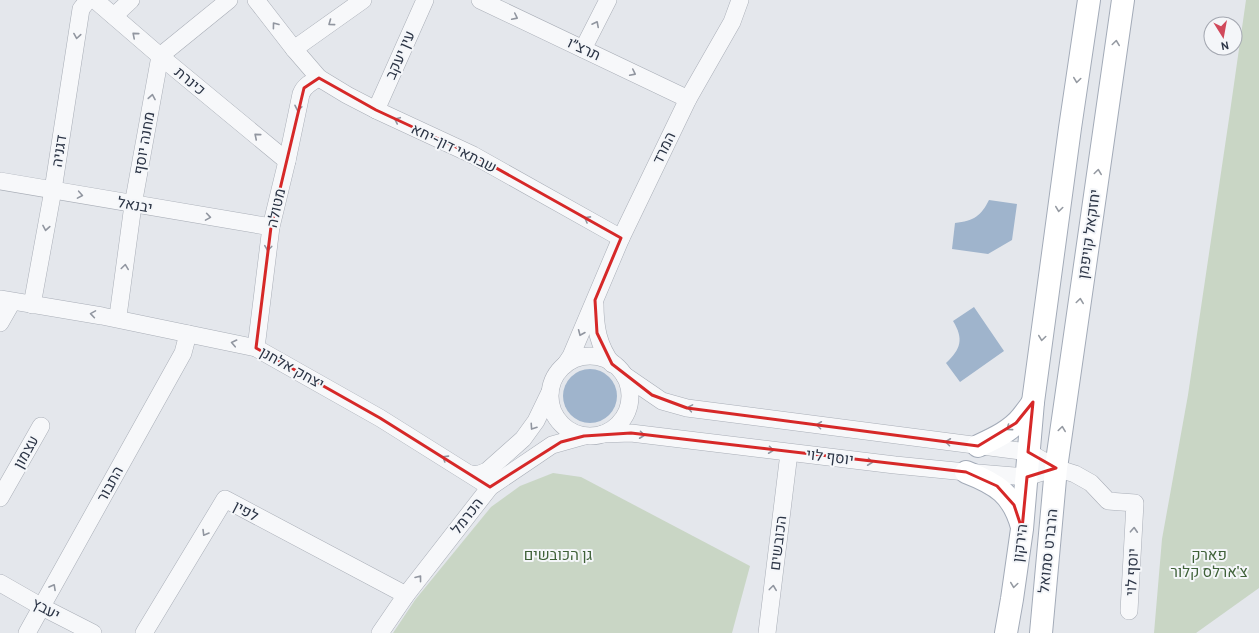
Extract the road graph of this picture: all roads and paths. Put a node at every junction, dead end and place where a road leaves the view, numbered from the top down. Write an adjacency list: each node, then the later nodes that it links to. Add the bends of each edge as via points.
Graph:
1 (88, 0): 22 (street, דגניה, one-way to 22, via 81,9)
2 (95, 0): 13 (street, כינרת)
3 (131, 0): 13 (street)
4 (229, 0): 16 (street)
5 (256, 0): 14 (street, שבתאי דון-יחא, one-way to 5)
6 (363, 0): 14 (street, one-way to 14)
7 (425, 0): 19 (street, עין יעקב)
8 (480, 0): 15 (street, תרצ״ו, one-way to 15)
9 (608, 0): 15 (street, one-way to 9)
10 (740, 0): 18 (street, המרד, via 732,22)
11 (1088, 0): 37 (main road, one-way to 37)
12 (1123, 0): 44 (main road, יחזקאל קויפמן, one-way to 12)
13 (114, 16): 16 (street, כינרת, one-way to 13)
14 (294, 49): 17 (street, שבתאי דון-יחא)
15 (583, 49): 18 (street, תרצ״ו, one-way to 18)
16 (160, 56): 20 (street, כינרת, one-way to 16); 23 (street, מחנה יוסף, one-way to 16)
17 (319, 78): 19 (street, שבתאי דון-יחא); 20 (street, מטולה, one-way to 20, via 310,82 301,94)
18 (688, 99): 25 (street, המרד)
19 (376, 110): 25 (street, שבתאי דון-יחא, one-way to 19, via 473,155)
20 (287, 161): 24 (street, מטולה)
21 (0, 181): 22 (street, יבנאל)
22 (53, 190): 23 (street, יבנאל, one-way to 23); 28 (street, דגניה, one-way to 28)
23 (133, 205): 24 (street, יבנאל, one-way to 24); 29 (street, מחנה יוסף, one-way to 23, via 118,317)
24 (271, 227): 32 (street, מטולה, one-way to 32)
25 (621, 238): 27 (street, המרד)
26 (7, 300): 28 (street, יצחק אלחנן); 30 (street)
27 (595, 300): 33 (street, המרד, via 597,333 604,354); 34 (street, המרד, one-way to 34)
28 (32, 304): 29 (street, יצחק אלחנן, one-way to 28)
29 (120, 319): 31 (street, יצחק אלחנן)
30 (0, 323)
31 (188, 334): 32 (street, יצחק אלחנן, one-way to 31); 53 (street, התבור, one-way to 31, via 183,353)
32 (256, 348): 46 (street, יצחק אלחנן, one-way to 32, via 380,418)
33 (612, 364): 34 (street, via 605,359 584,357); 35 (street)
34 (565, 365): 36 (street, via 558,373)
35 (624, 375): 39 (street, via 629,387 628,410 616,426); 41 (street, יוסף לוי, one-way to 35, via 687,408 662,401)
36 (550, 392): 40 (street, via 557,419 567,429); 46 (street, הכרמל, one-way to 46, via 536,421 523,440 486,471 477,475)
37 (1033, 402): 41 (main road, one-way to 41, via 1016,423); 42 (main road)
38 (40, 426): 49 (street, עצמון)
39 (603, 434): 40 (street); 43 (street, יוסף לוי, one-way to 43, via 631,433)
40 (584, 436): 48 (street, הכרמל, via 552,445)
41 (978, 446): 42 (street, יוסף לוי)
42 (1028, 452): 44 (street, יוסף לוי); 47 (main road, הירקון)
43 (789, 453): 45 (street, יוסף לוי, one-way to 45); 59 (street, הכובשים, one-way to 43)
44 (1056, 468): 47 (street, יוסף לוי); 54 (street, יוסף לוי, one-way to 44, via 1135,503 1108,500 1091,483); 61 (main road, הרברט סמואל)
45 (966, 472): 47 (street, יוסף לוי); 50 (main road, via 997,486 1014,505)
46 (471, 474): 48 (street, יצחק אלחנן)
47 (1027, 477): 50 (main road, הירקון)
48 (490, 487): 52 (street, הכרמל, one-way to 48)
49 (0, 498)
50 (1022, 529): 60 (main road, הירקון, one-way to 60)
51 (0, 583): 53 (street, יעבץ)
52 (406, 595): 57 (street, לפין, one-way to 57, via 225,499); 58 (street, הכרמל)
53 (42, 607): 55 (street, התבור); 56 (street, יעבץ)
54 (1129, 611)
55 (27, 633)
56 (93, 633)
57 (144, 633)
58 (380, 633)
59 (767, 633)
60 (1006, 633)
61 (1040, 633)

